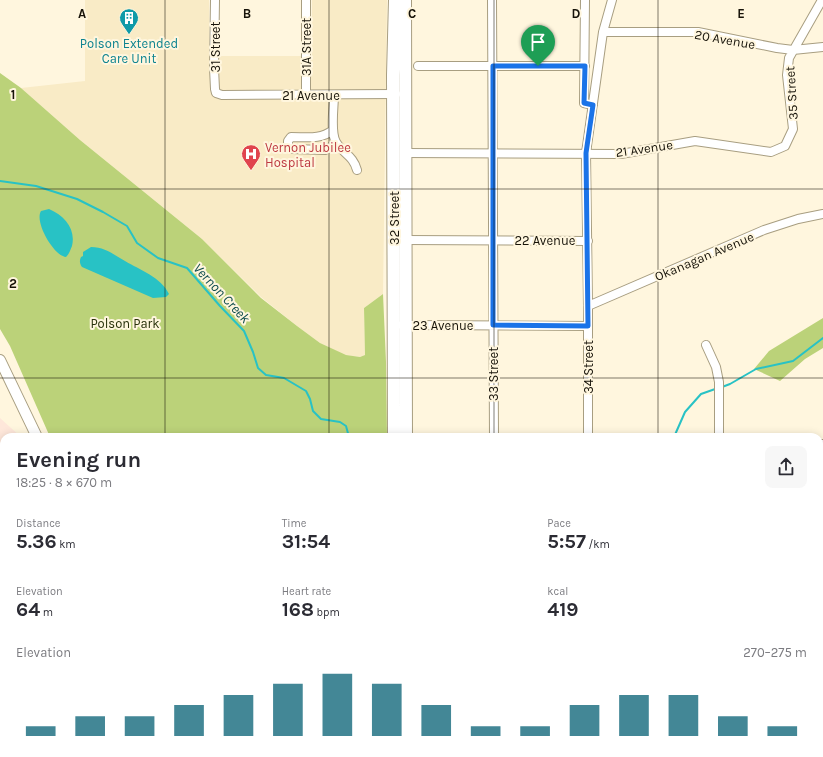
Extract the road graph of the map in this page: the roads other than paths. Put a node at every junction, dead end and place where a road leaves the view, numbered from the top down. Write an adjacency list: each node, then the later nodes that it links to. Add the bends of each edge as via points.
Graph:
1 (215, 0): 15 (street, 31 Street)
2 (306, 0): 17 (street, 31A Street)
3 (395, 0): 16 (highway, 32 Street)
4 (405, 0): 16 (highway, 32 Street)
5 (492, 0): 13 (street, 33 Street)
6 (585, 0): 14 (street)
7 (612, 0): 9 (street, 34 Street)
8 (822, 0): 11 (street, 35 Street)
9 (603, 32): 11 (street, 20 Avenue, via 698,32); 19 (street, 34 Street)
10 (823, 47): 11 (street, 20 Avenue)
11 (793, 50): 22 (street, 35 Street, via 789,58 787,75 793,129)
12 (418, 66): 13 (street)
13 (493, 66): 14 (street); 25 (street, 33 Street)
14 (585, 66): 19 (street, via 584,103)
15 (216, 93): 17 (street, 21 Avenue)
16 (399, 94): 18 (street, 21 Avenue); 23 (highway, 32 Street); 32 (highway, 32 Street)
17 (306, 95): 18 (street, 21 Avenue)
18 (334, 95): 20 (street)
19 (593, 105): 24 (street, 34 Street)
20 (333, 130): 21 (street); 21 (street, via 321,137 291,137 288,147 325,150)
21 (336, 142): 26 (street, via 355,161)
22 (785, 146): 24 (street, 21 Avenue, via 771,152 695,141 621,154)
23 (405, 153): 25 (street, 21 Avenue); 28 (highway, 32 Street)
24 (586, 153): 25 (street, 21 Avenue); 30 (street, 34 Street)
25 (493, 154): 29 (street, 33 Street)
26 (357, 170)
27 (823, 214): 31 (street, Okanagan Avenue, via 764,230)
28 (405, 240): 29 (street, 22 Avenue); 32 (highway, 32 Street)
29 (493, 240): 30 (street, 22 Avenue); 33 (street, 33 Street)
30 (588, 241): 31 (street, 34 Street)
31 (588, 306): 34 (street, 34 Street)
32 (399, 325): 33 (street, 23 Avenue); 38 (highway, 32 Street); 39 (highway, 32 Street)
33 (493, 325): 34 (street, 23 Avenue); 40 (street, 33 Street)
34 (588, 326): 41 (street, 34 Street)
35 (706, 345): 42 (street, via 716,367 719,382)
36 (0, 360): 37 (main road)
37 (35, 433)
38 (394, 433)
39 (406, 433)
40 (494, 433)
41 (588, 433)
42 (719, 433)

